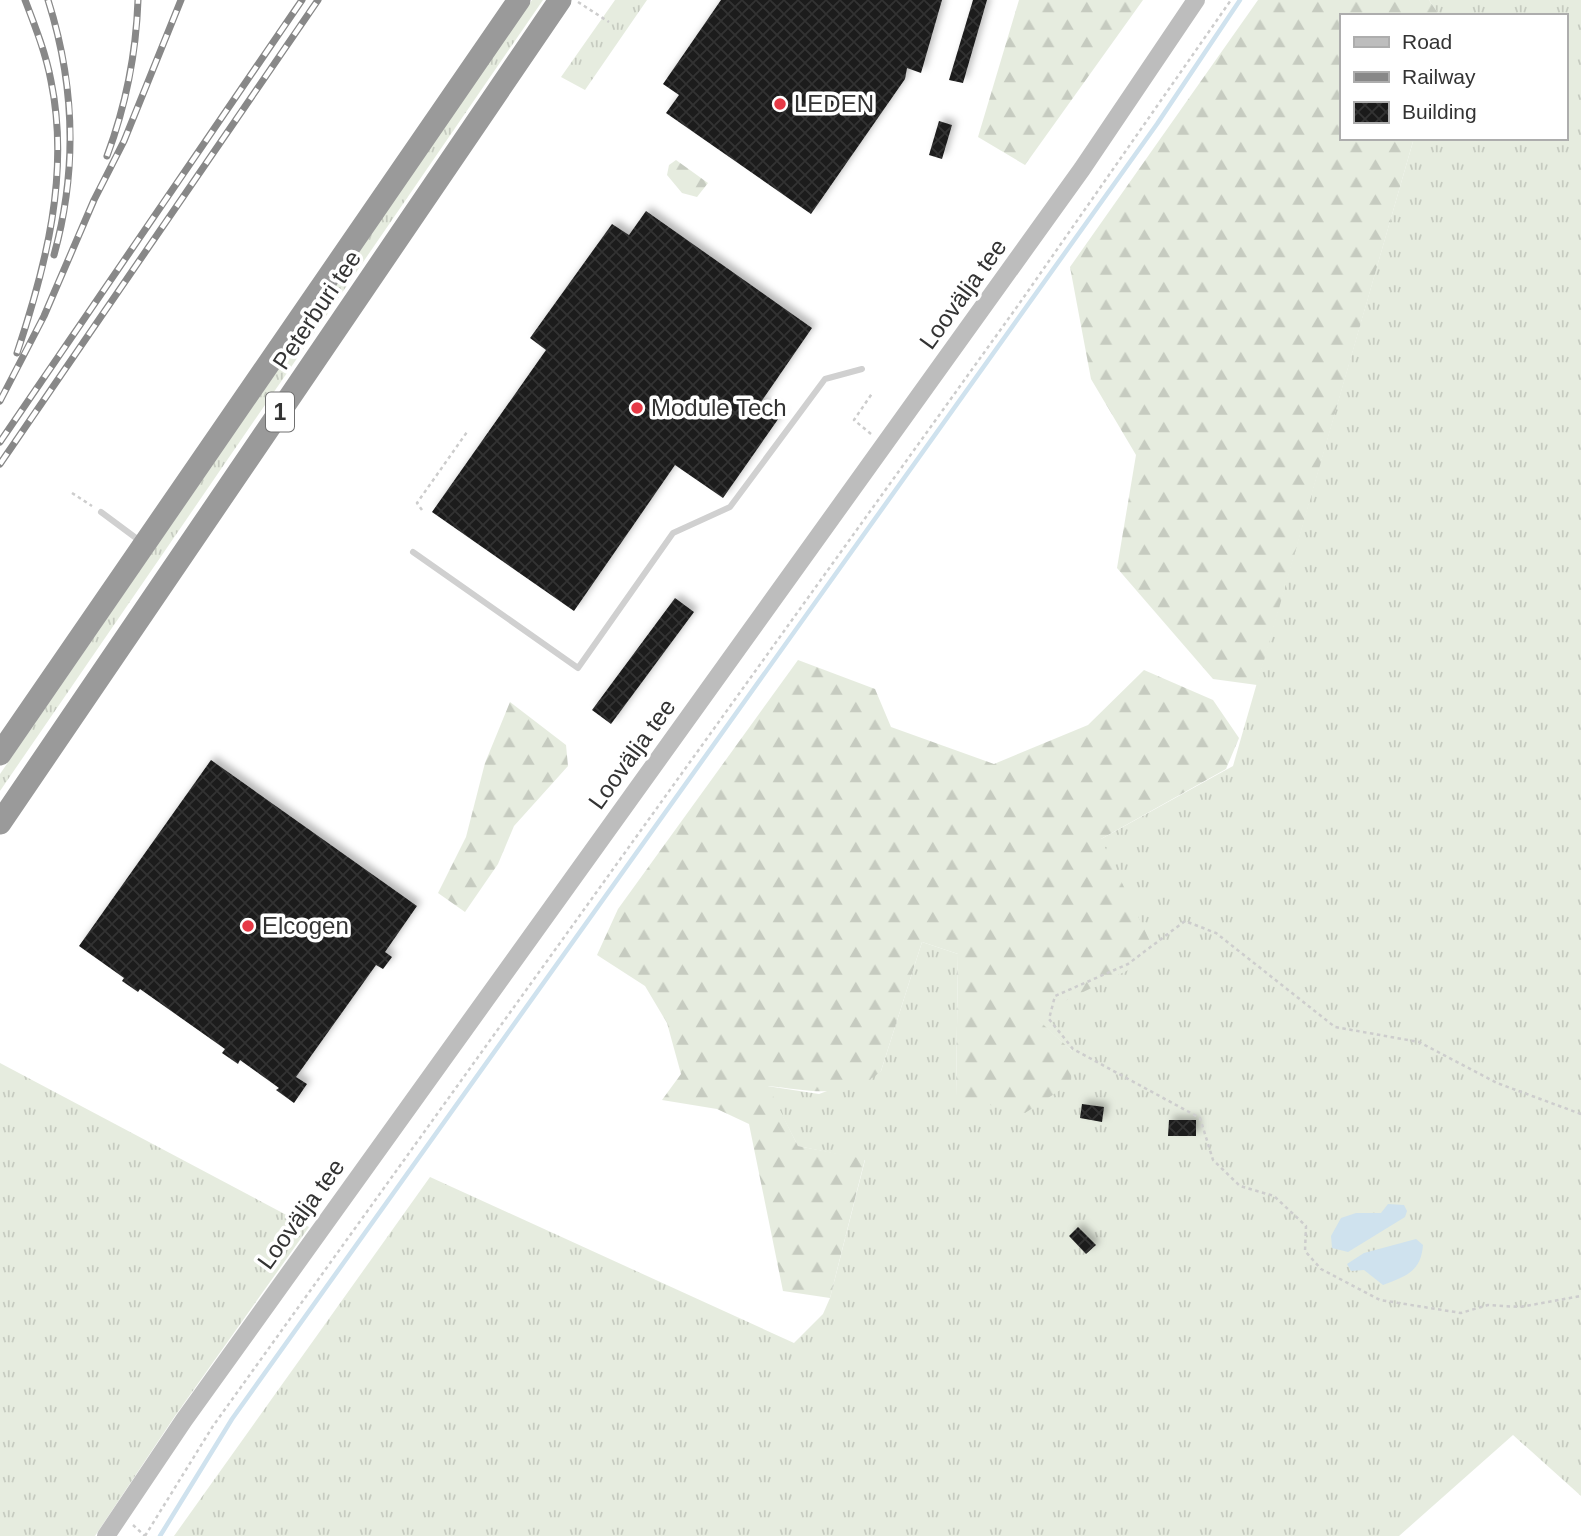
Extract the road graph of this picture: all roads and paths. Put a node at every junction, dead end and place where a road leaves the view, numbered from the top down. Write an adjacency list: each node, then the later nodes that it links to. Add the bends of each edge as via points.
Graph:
1 (519, 0): 15 (highway, Peterburi tee / 1)
2 (560, 0): 18 (highway, Peterburi tee / 1)
3 (575, 0): 6 (path)
4 (1196, 0): 10 (street, Loovälja tee)
5 (1231, 0): 11 (path)
6 (610, 22)
7 (862, 369): 16 (lane, via 825,379 730,507 673,533 578,668)
8 (873, 391): 10 (path, via 855,420)
9 (467, 432): 13 (path, via 417,503)
10 (889, 447): 11 (path); 22 (street, Loovälja tee, via 191,1409)
11 (908, 460): 23 (path, via 213,1426)
12 (72, 493): 14 (path)
13 (422, 510)
14 (101, 512): 15 (lane)
15 (144, 544): 17 (highway, Peterburi tee / 1)
16 (413, 552)
17 (0, 754)
18 (0, 823)
19 (1581, 1114): 20 (path, via 1497,1083 1419,1042 1335,1027 1216,933 1185,921 1128,964 1055,996 1049,1019 1073,1049 1200,1118 1213,1160 1240,1186 1274,1196 1306,1226 1305,1251 1321,1269 1380,1300 1461,1313 1488,1305 1520,1307)
20 (1581, 1296)
21 (140, 1516): 23 (path, via 132,1527)
22 (106, 1536)
23 (145, 1536)

